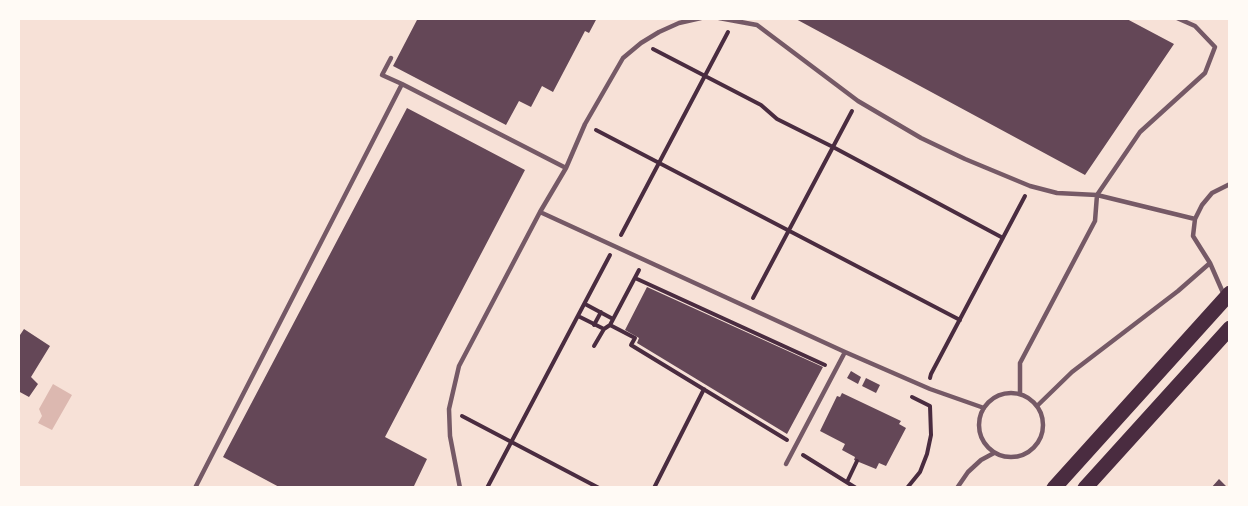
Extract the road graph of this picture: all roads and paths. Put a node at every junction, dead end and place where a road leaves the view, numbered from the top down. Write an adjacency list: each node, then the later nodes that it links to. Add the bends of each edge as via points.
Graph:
1 (701, 18): 4 (lane, via 659,32)
2 (719, 18): 7 (lane, via 757,25)
3 (1178, 18): 13 (lane, via 1195,26 1215,47 1205,74 1140,132)
4 (641, 43): 8 (lane, via 623,58); 9 (path)
5 (391, 58): 6 (lane, via 382,75)
6 (402, 84): 10 (lane); 49 (lane)
7 (858, 100): 9 (path); 12 (lane, via 921,138)
8 (585, 124): 10 (lane); 16 (path)
9 (833, 147): 16 (path); 17 (path)
10 (566, 168): 14 (lane)
11 (1230, 184): 15 (lane, via 1212,193)
12 (1030, 186): 13 (lane, via 1057,193); 17 (path)
13 (1097, 195): 15 (lane); 38 (lane, via 1095,221 1020,363)
14 (540, 212): 18 (lane); 43 (lane, via 459,366)
15 (1196, 219): 19 (lane, via 1193,236)
16 (789, 231): 23 (path); 27 (path)
17 (1003, 238): 27 (path)
18 (644, 261): 20 (path); 23 (lane)
19 (1210, 263): 21 (lane); 41 (lane, via 1072,372)
20 (634, 278): 26 (path); 30 (path)
21 (1228, 295): 56 (main road)
22 (585, 304): 24 (path)
23 (751, 309): 30 (path); 34 (lane)
24 (600, 310): 26 (path); 28 (path)
25 (578, 316): 28 (path)
26 (613, 319): 29 (path)
27 (960, 320): 36 (path, via 931,374)
28 (594, 325): 32 (path)
29 (610, 325): 32 (path); 37 (path, via 634,338 631,345)
30 (744, 328): 35 (path, via 826,365)
31 (1230, 328): 57 (main road)
32 (604, 329): 33 (path)
33 (594, 346)
34 (845, 352): 35 (lane); 36 (lane)
35 (838, 366): 44 (lane)
36 (930, 388): 40 (path); 42 (lane)
37 (704, 389): 44 (path); 52 (path)
38 (1020, 394): 41 (lane); 42 (lane, via 1000,395)
39 (910, 396): 40 (path)
40 (930, 406): 54 (path, via 927,454 920,472)
41 (1037, 406): 45 (lane, via 1044,423 1035,448 1011,458)
42 (984, 408): 45 (lane, via 980,432)
43 (449, 409): 50 (lane); 51 (path)
44 (796, 448): 47 (lane); 48 (path)
45 (994, 453): 55 (lane, via 968,472)
46 (857, 461): 48 (path)
47 (786, 464)
48 (847, 482): 53 (path)
49 (195, 488)
50 (460, 488)
51 (599, 488)
52 (654, 488)
53 (856, 488)
54 (907, 488)
55 (957, 488)
56 (1054, 488)
57 (1086, 488)

